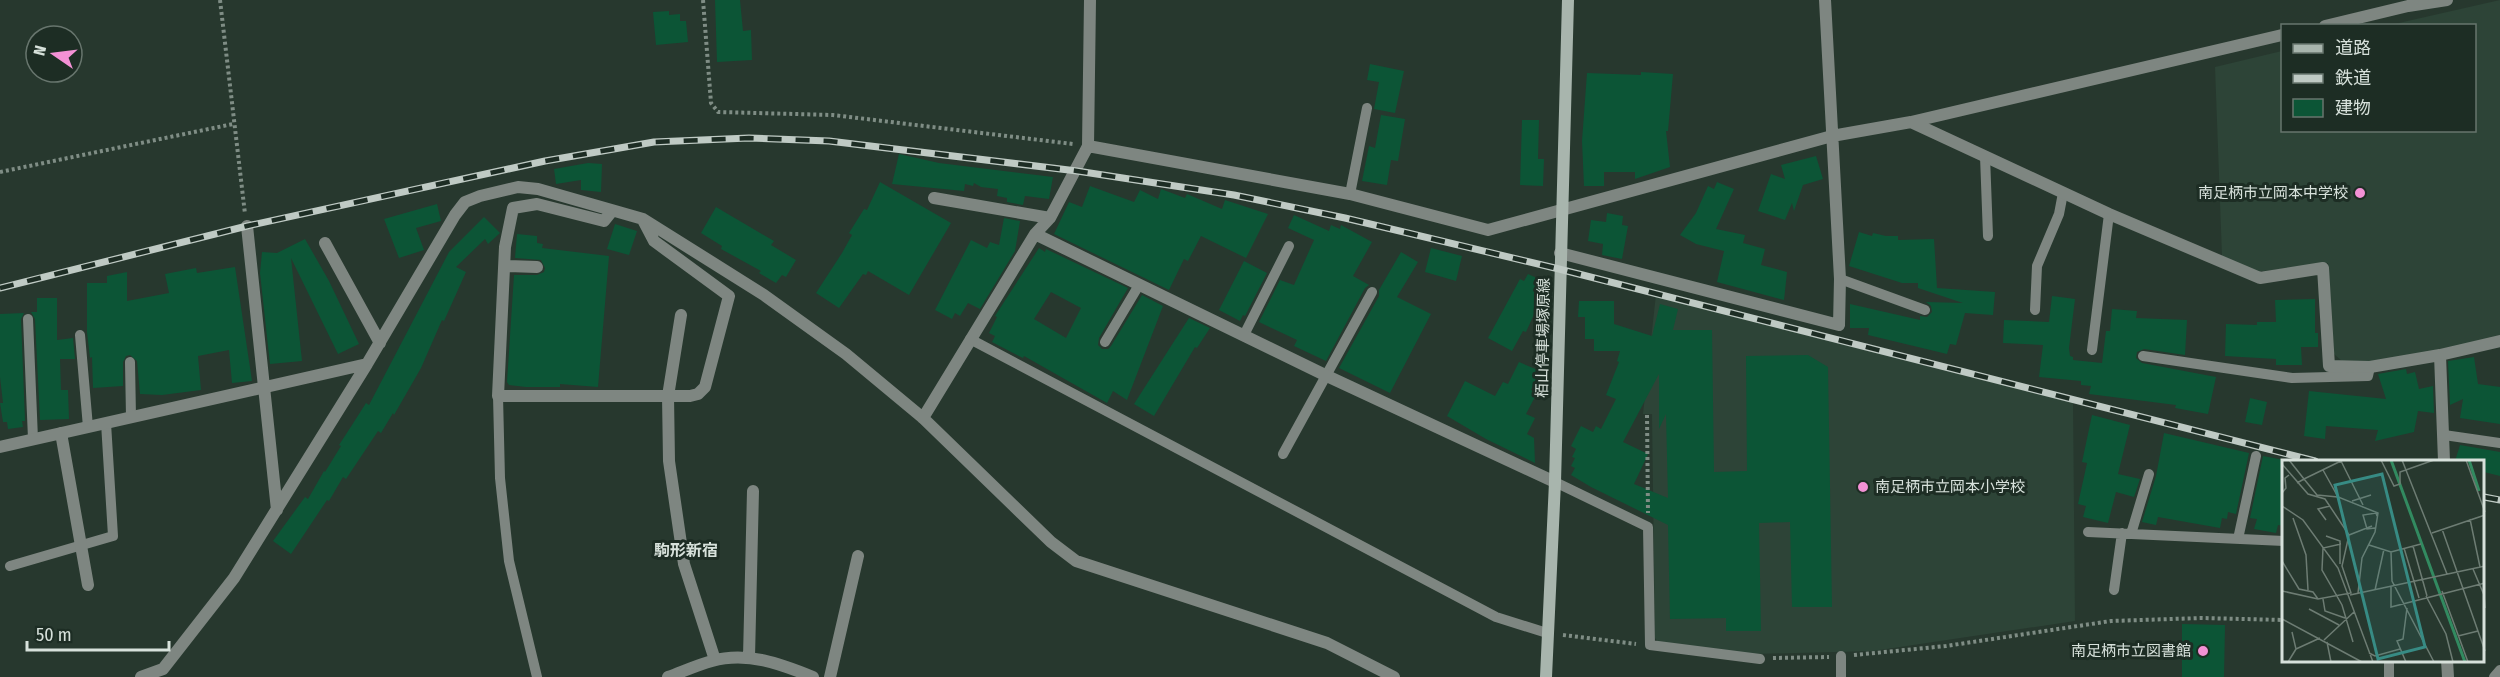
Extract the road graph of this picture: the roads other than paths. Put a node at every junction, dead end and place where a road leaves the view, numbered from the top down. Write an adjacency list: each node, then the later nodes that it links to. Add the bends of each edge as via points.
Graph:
1 (1090, 0): 11 (street)
2 (1568, 0): 16 (main road, 栢山停車場塚原線)
3 (1825, 0): 10 (street)
4 (2447, 0): 5 (street)
5 (2408, 3): 6 (street)
6 (2332, 24)
7 (2281, 35): 9 (street)
8 (1367, 108): 14 (lane)
9 (1911, 122): 10 (street); 12 (street)
10 (1832, 136): 16 (street); 29 (street)
11 (1088, 146): 14 (street); 19 (street)
12 (1984, 156): 13 (street); 23 (lane)
13 (2063, 193): 18 (street); 33 (lane, via 2059,214 2037,266)
14 (1350, 194): 16 (street, via 1488,230)
15 (934, 198): 19 (street)
16 (1562, 210): 26 (main road, 栢山停車場塚原線)
17 (612, 211): 20 (street); 27 (street, via 604,221 537,204 513,208); 41 (street, via 538,189 518,187 465,201)
18 (2109, 214): 42 (lane); 47 (street, via 2260,278 2323,268 2329,366)
19 (1050, 218): 22 (street)
20 (643, 219): 51 (street, via 654,241 729,296 705,387 698,394); 53 (street, via 764,295 846,354)
21 (247, 226): 49 (street)
22 (1035, 234): 30 (street); 38 (street)
23 (1988, 236)
24 (326, 243): 41 (street)
25 (1289, 246): 37 (lane)
26 (1560, 253): 29 (street, via 1839,325); 65 (main road, 栢山停車場塚原線)
27 (505, 266): 28 (street); 50 (street)
28 (537, 267)
29 (1840, 279): 32 (lane)
30 (1139, 285): 37 (street); 40 (lane)
31 (1372, 292): 48 (lane)
32 (1925, 310)
33 (2036, 310)
34 (681, 315): 51 (street)
35 (28, 319): 58 (lane)
36 (80, 335): 55 (lane)
37 (1244, 335): 48 (street)
38 (970, 339): 53 (street); 77 (lane, via 1496,617)
39 (2500, 341): 43 (street)
40 (1106, 342)
41 (380, 343): 46 (street)
42 (2092, 350)
43 (2440, 355): 47 (street); 57 (street)
44 (2143, 356): 47 (lane, via 2292,378 2368,376)
45 (130, 362): 52 (lane)
46 (368, 364): 49 (street); 67 (street)
47 (2370, 367)
48 (1327, 376): 61 (lane); 65 (street)
49 (264, 386): 52 (street); 67 (street)
50 (498, 396): 51 (street); 86 (lane, via 500,478 509,561)
51 (668, 396): 81 (street, via 669,461 684,564)
52 (131, 417): 54 (street)
53 (923, 418): 90 (street, via 1051,542 1076,561 1327,643)
54 (106, 423): 55 (street); 72 (lane, via 113,537)
55 (88, 427): 56 (street)
56 (61, 433): 58 (street); 72 (street)
57 (2444, 435): 59 (lane); 63 (street)
58 (33, 440): 60 (street)
59 (2500, 443)
60 (0, 447)
61 (1283, 454)
62 (2256, 456): 70 (lane)
63 (2444, 460)
64 (2148, 474): 69 (lane)
65 (1555, 482): 77 (main road, 栢山停車場塚原線); 80 (lane, via 1648,527 1650,645)
66 (753, 491): 79 (street)
67 (277, 510): 84 (street, via 234,578)
68 (2088, 532): 69 (lane)
69 (2127, 533): 70 (lane); 76 (lane)
70 (2238, 539): 71 (lane)
71 (2282, 541)
72 (81, 546): 74 (lane); 75 (street)
73 (858, 556): 89 (street)
74 (10, 566)
75 (88, 585)
76 (2115, 590)
77 (1547, 633): 91 (main road, 栢山停車場塚原線)
78 (1841, 656): 92 (lane)
79 (749, 657): 81 (street); 88 (street)
80 (1760, 659)
81 (715, 660): 87 (street)
82 (2447, 662): 93 (street)
83 (2500, 670): 94 (lane)
84 (161, 673): 85 (street)
85 (141, 677)
86 (537, 677)
87 (668, 677)
88 (813, 677)
89 (830, 677)
90 (1394, 677)
91 (1546, 677)
92 (1841, 677)
93 (2448, 677)
94 (2494, 677)

